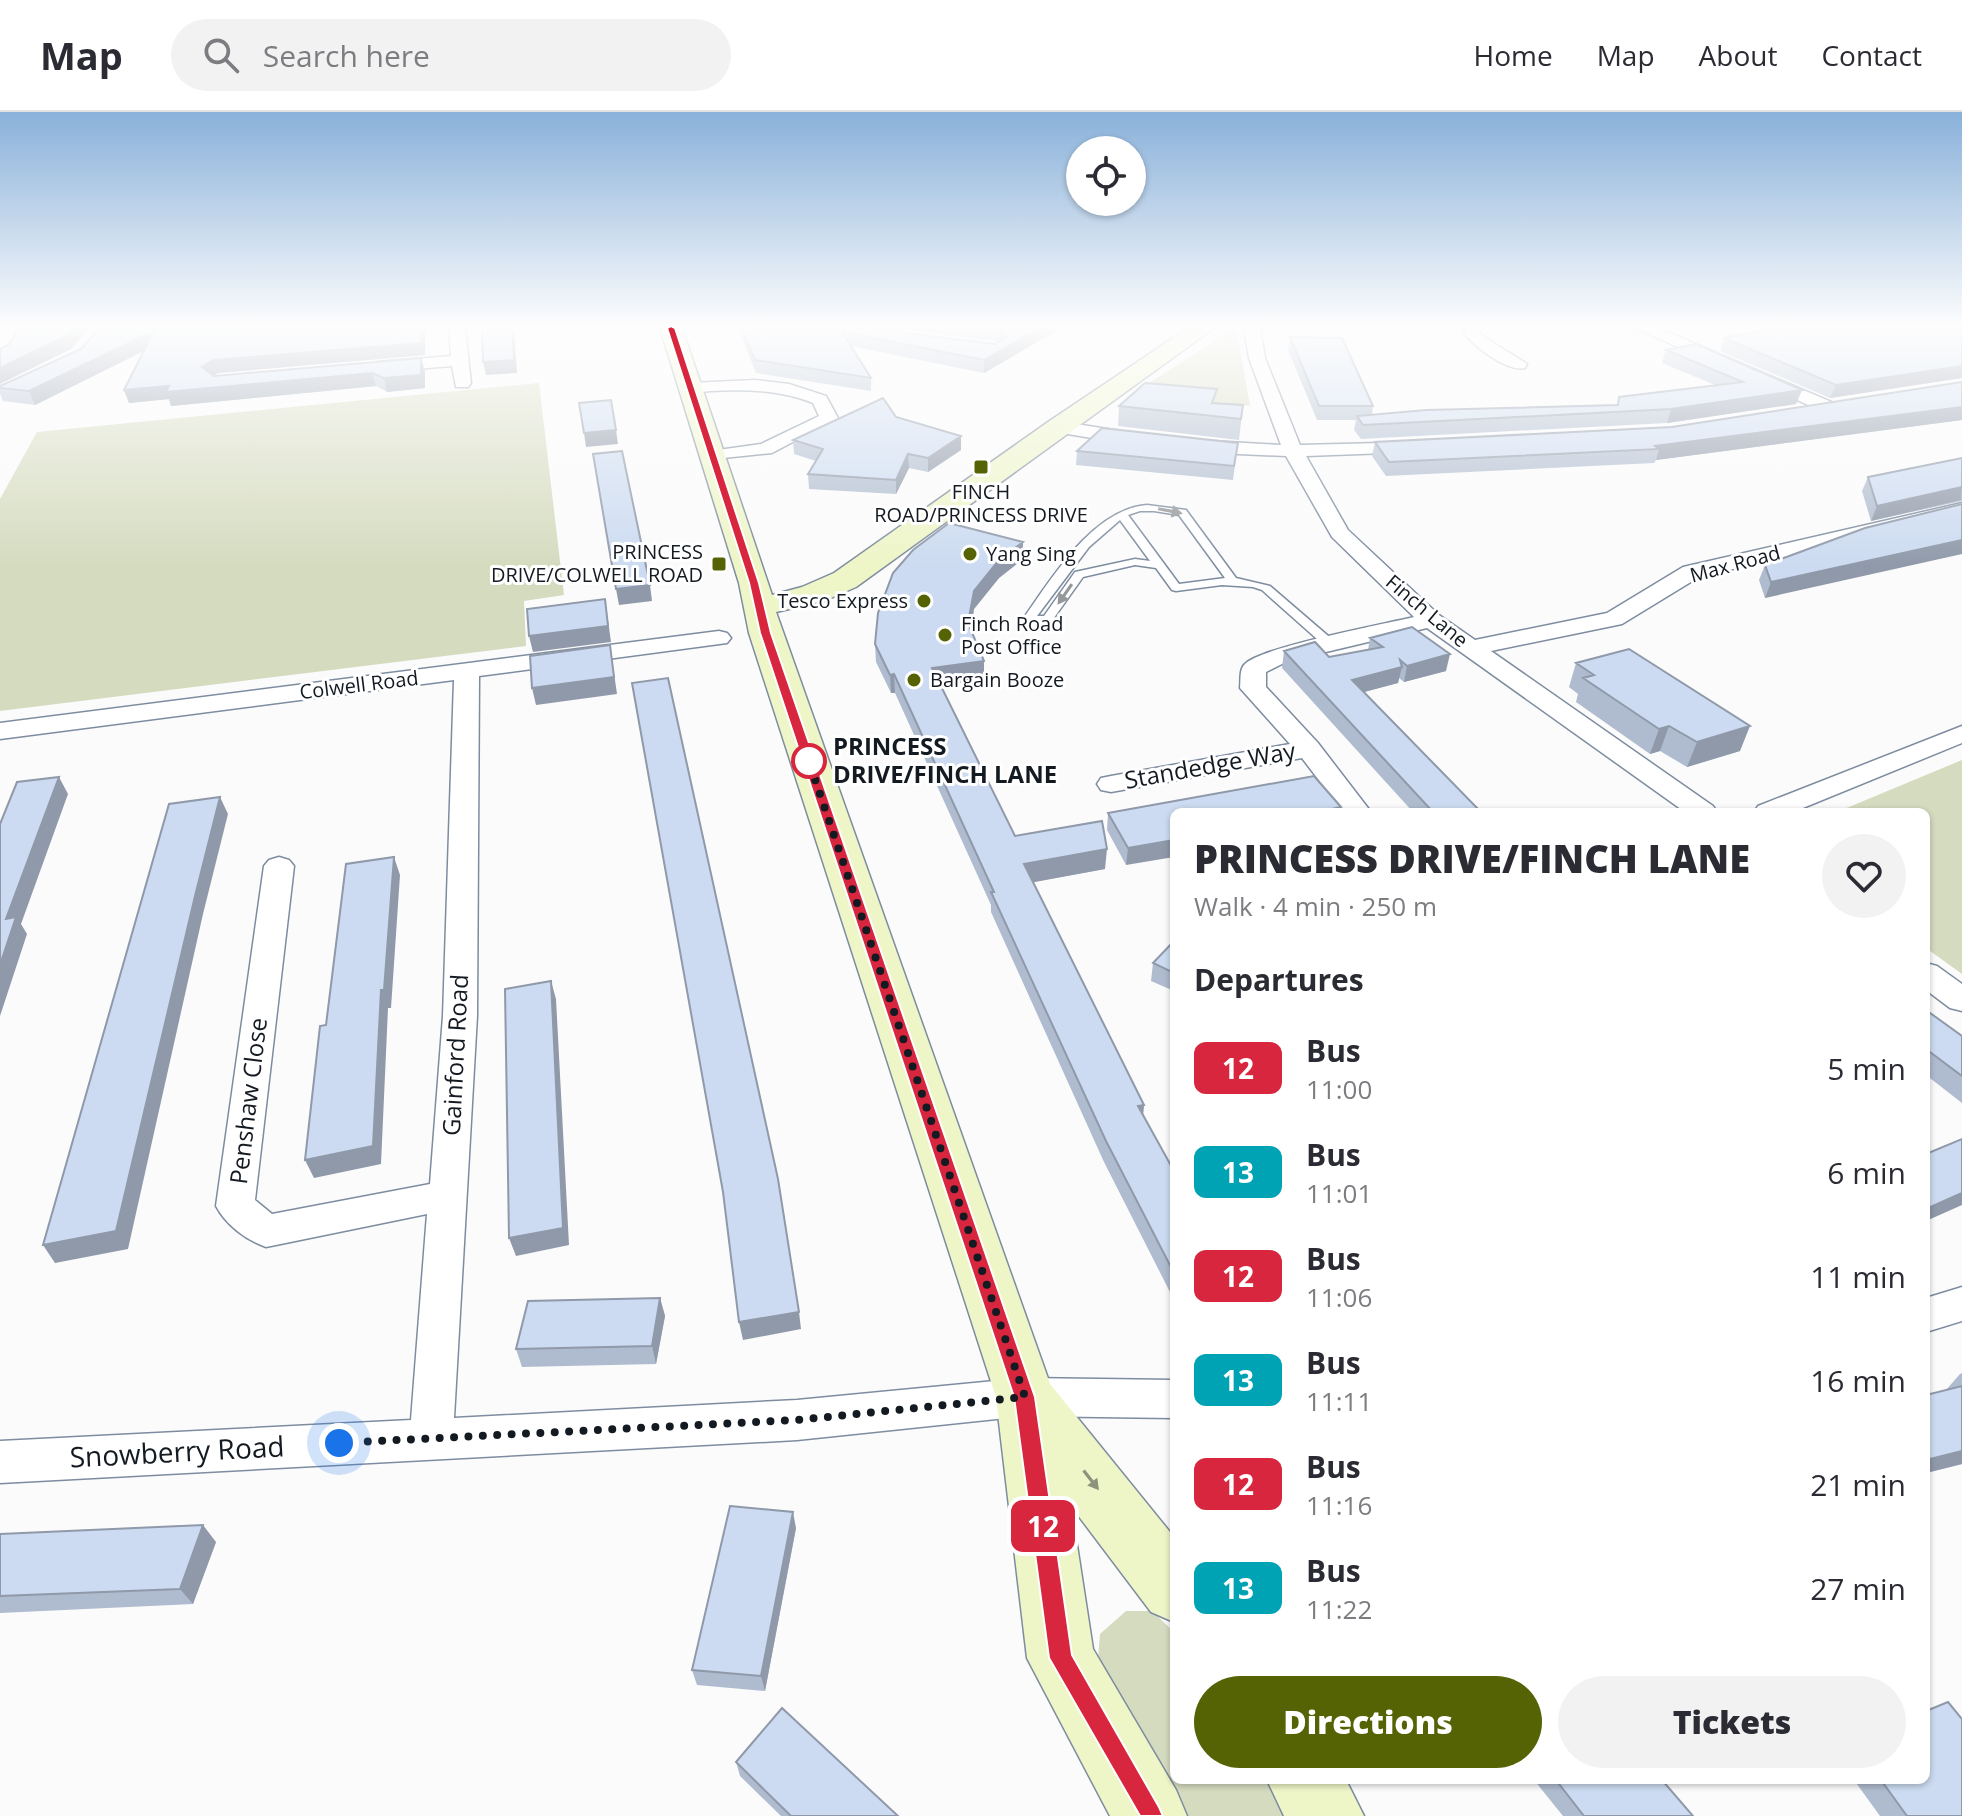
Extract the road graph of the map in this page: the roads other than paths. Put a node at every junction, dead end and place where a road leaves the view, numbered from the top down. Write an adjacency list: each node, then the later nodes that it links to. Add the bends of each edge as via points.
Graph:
1 (695, 408): 12 (street)
2 (824, 408): 12 (street, via 829,418 765,449)
3 (1086, 408): 7 (street)
4 (1276, 408): 11 (street, Finch Lane)
5 (1828, 408): 6 (street)
6 (1800, 412)
7 (1057, 427): 8 (street); 17 (street, via 831,588)
8 (1152, 441)
9 (1179, 444): 11 (street)
10 (1429, 445): 11 (street)
11 (1293, 451): 18 (street, Finch Lane, via 1339,533)
12 (711, 456): 17 (street)
13 (1962, 509): 21 (street, Max Road, via 1691,572 1614,619)
14 (1122, 515): 15 (lane); 15 (lane, one-way to 14, via 1135,562 1079,574 1047,620 1029,619 1090,541); 16 (lane, one-way to 16, via 1144,508 1182,512)
15 (1158, 565): 16 (lane, via 1176,588)
16 (1233, 581): 20 (lane, via 1266,588)
17 (757, 595): 36 (street, via 765,633)
18 (1431, 620): 20 (street); 21 (street, Finch Lane)
19 (719, 638): 22 (street, Colwell Road)
20 (1330, 644): 25 (street, via 1254,668 1253,688)
21 (1470, 648): 28 (street, Finch Lane)
22 (467, 671): 23 (street, Colwell Road); 33 (street, Gainford Road, via 460,1016)
23 (1, 732)
24 (1962, 734): 29 (street)
25 (1309, 749): 26 (street, Standedge Way); 27 (street)
26 (1111, 784)
27 (1354, 808)
28 (1697, 808)
29 (1778, 808)
30 (279, 866): 33 (street, Penshaw Close, via 235,1206 266,1231)
31 (1930, 977): 32 (street)
32 (1962, 1000)
33 (449, 1195): 38 (street, Gainford Road)
34 (1962, 1304): 35 (street)
35 (1930, 1314)
36 (1025, 1397): 37 (street, Snowberry Road); 38 (street, Snowberry Road, via 797,1420); 40 (street, one-way to 40); 42 (street, via 1061,1658)
37 (1170, 1399)
38 (431, 1438): 39 (street, Snowberry Road)
39 (0, 1462)
40 (1170, 1584)
41 (1306, 1784): 43 (street)
42 (1150, 1816)
43 (1327, 1816)

